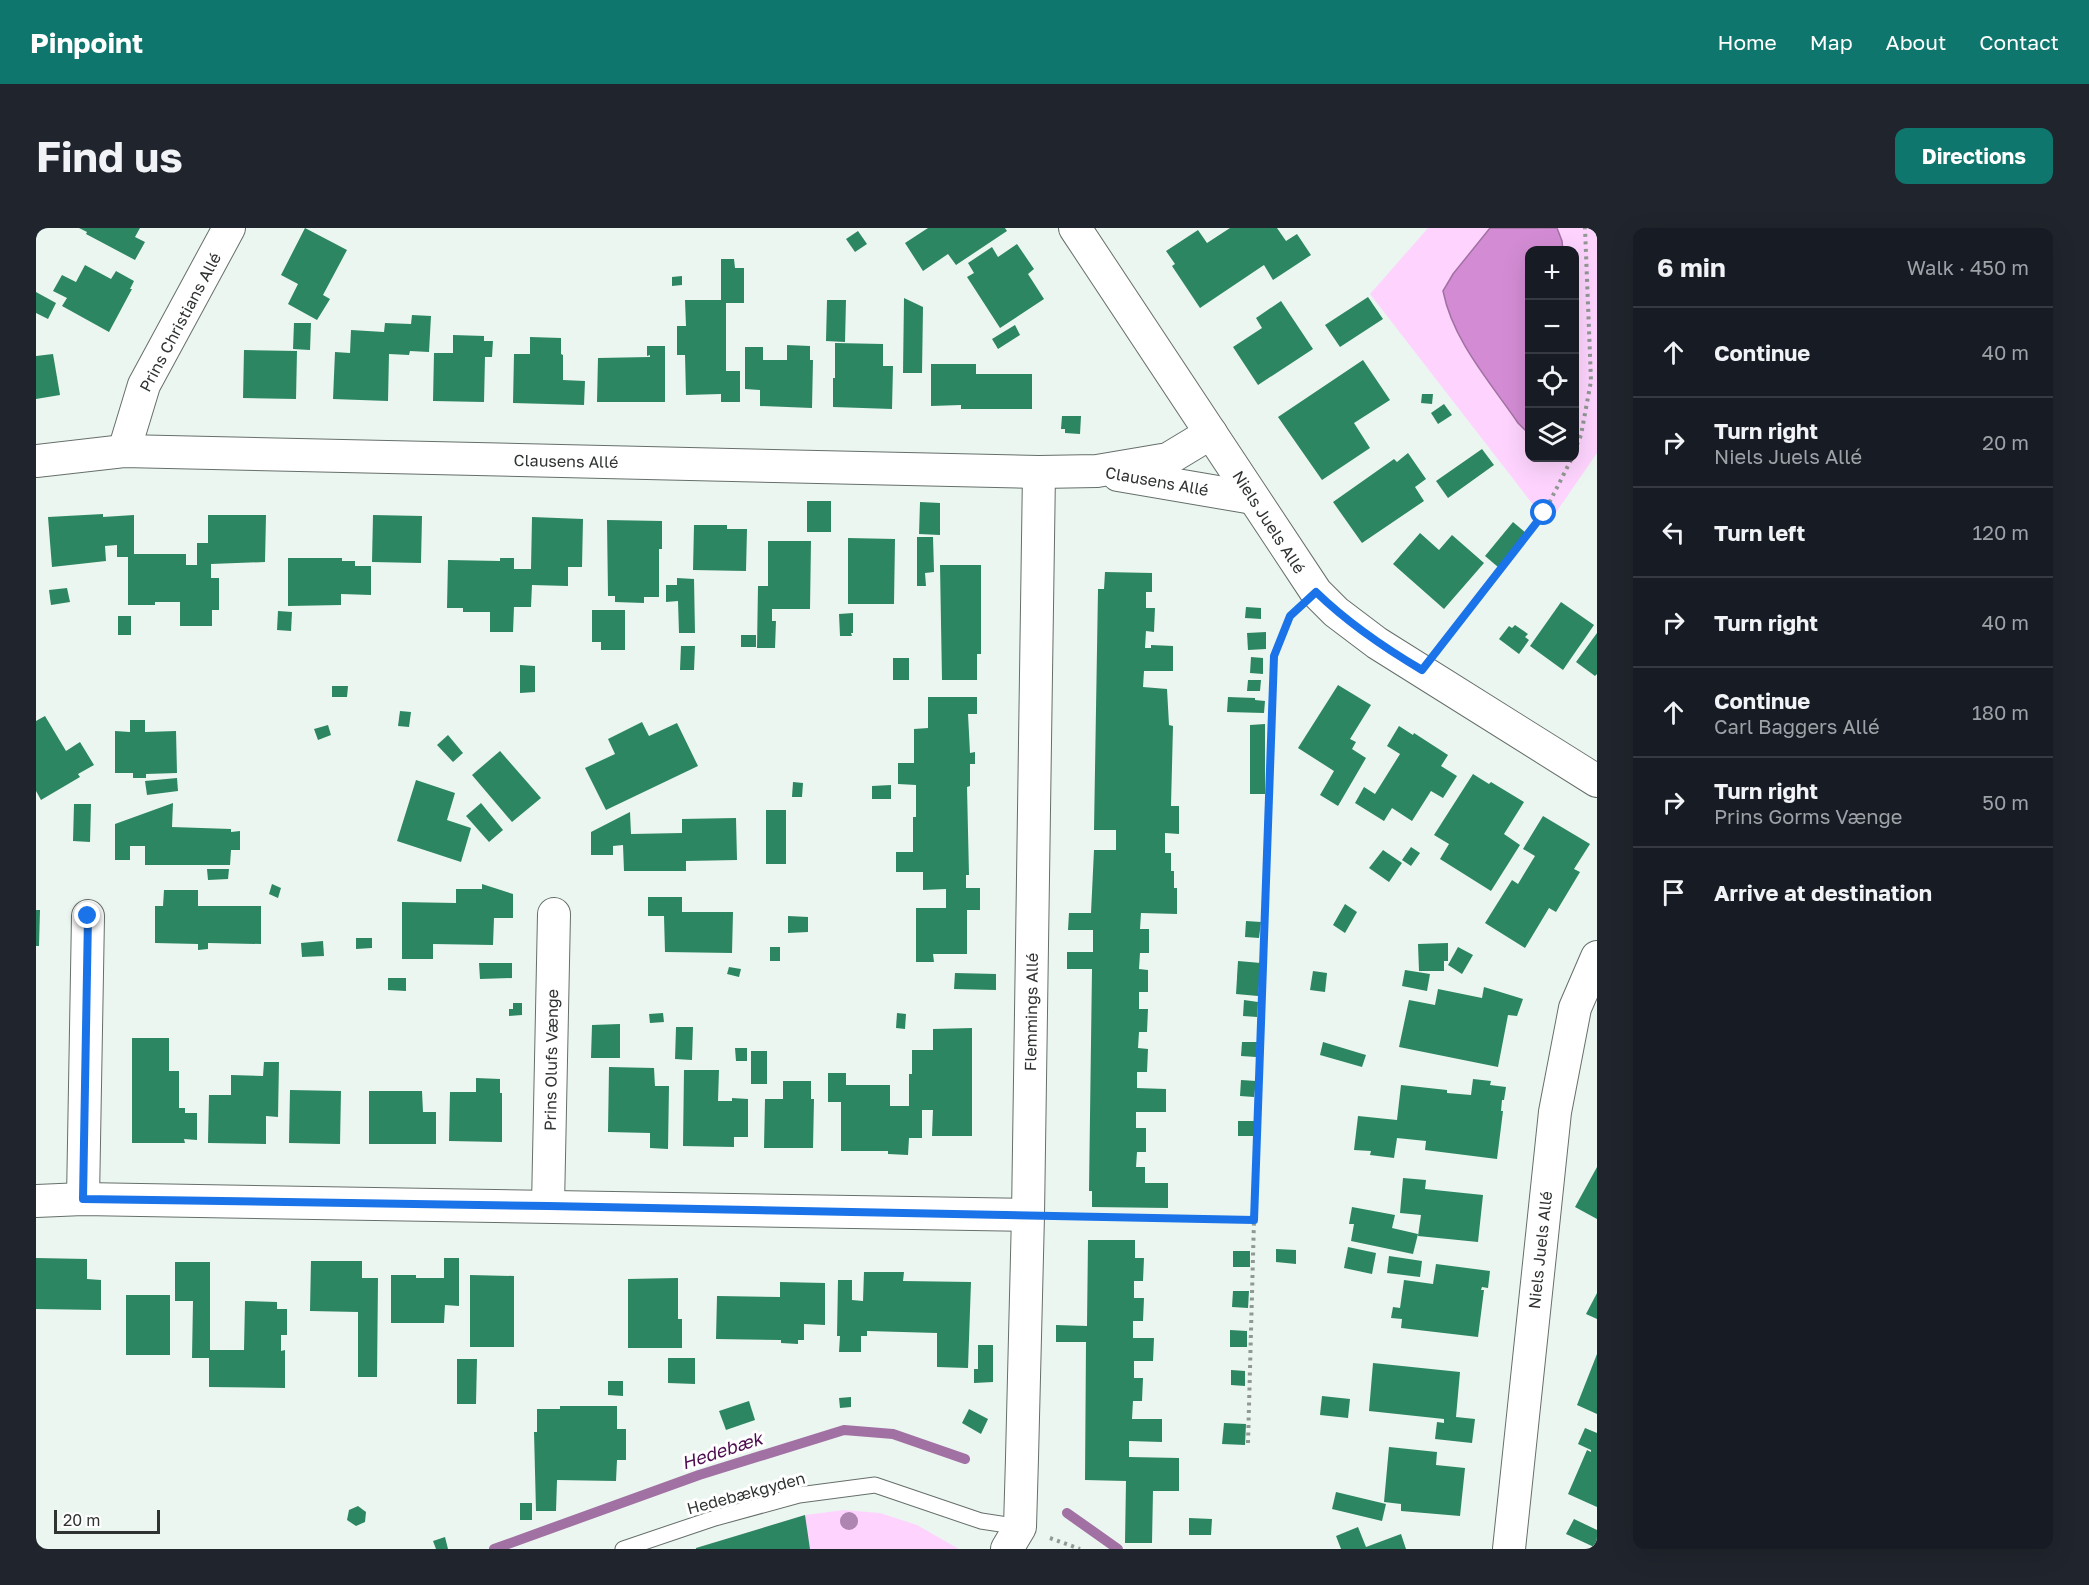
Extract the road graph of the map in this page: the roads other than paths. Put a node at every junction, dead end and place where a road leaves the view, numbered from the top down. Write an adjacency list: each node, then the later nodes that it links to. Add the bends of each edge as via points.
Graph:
1 (229, 228): 4 (street, Prins Christians Allé, via 144,385)
2 (1076, 228): 3 (street, Niels Juels Allé)
3 (1211, 433): 6 (street, Clausens Allé, via 1168,459); 8 (street, Niels Juels Allé)
4 (124, 451): 5 (street, Clausens Allé); 7 (street, Clausens Allé)
5 (36, 461)
6 (1097, 471): 7 (street, Clausens Allé); 8 (street, Clausens Allé)
7 (1039, 472): 16 (street, Flemmings Allé)
8 (1252, 498): 9 (street, Niels Juels Allé, via 1316,592 1336,612 1377,643)
9 (1597, 781)
10 (554, 914): 15 (street, Prins Olufs Vænge)
11 (88, 916): 13 (street)
12 (1597, 957): 19 (street, Niels Juels Allé, via 1575,1008 1555,1112)
13 (83, 1199): 14 (street); 15 (street)
14 (36, 1201)
15 (548, 1206): 16 (street)
16 (1028, 1215): 17 (street, Flemmings Allé)
17 (1013, 1538): 18 (lane, Hedebækgyden, via 981,1521 875,1485 799,1495)
18 (623, 1549)
19 (1509, 1549)

